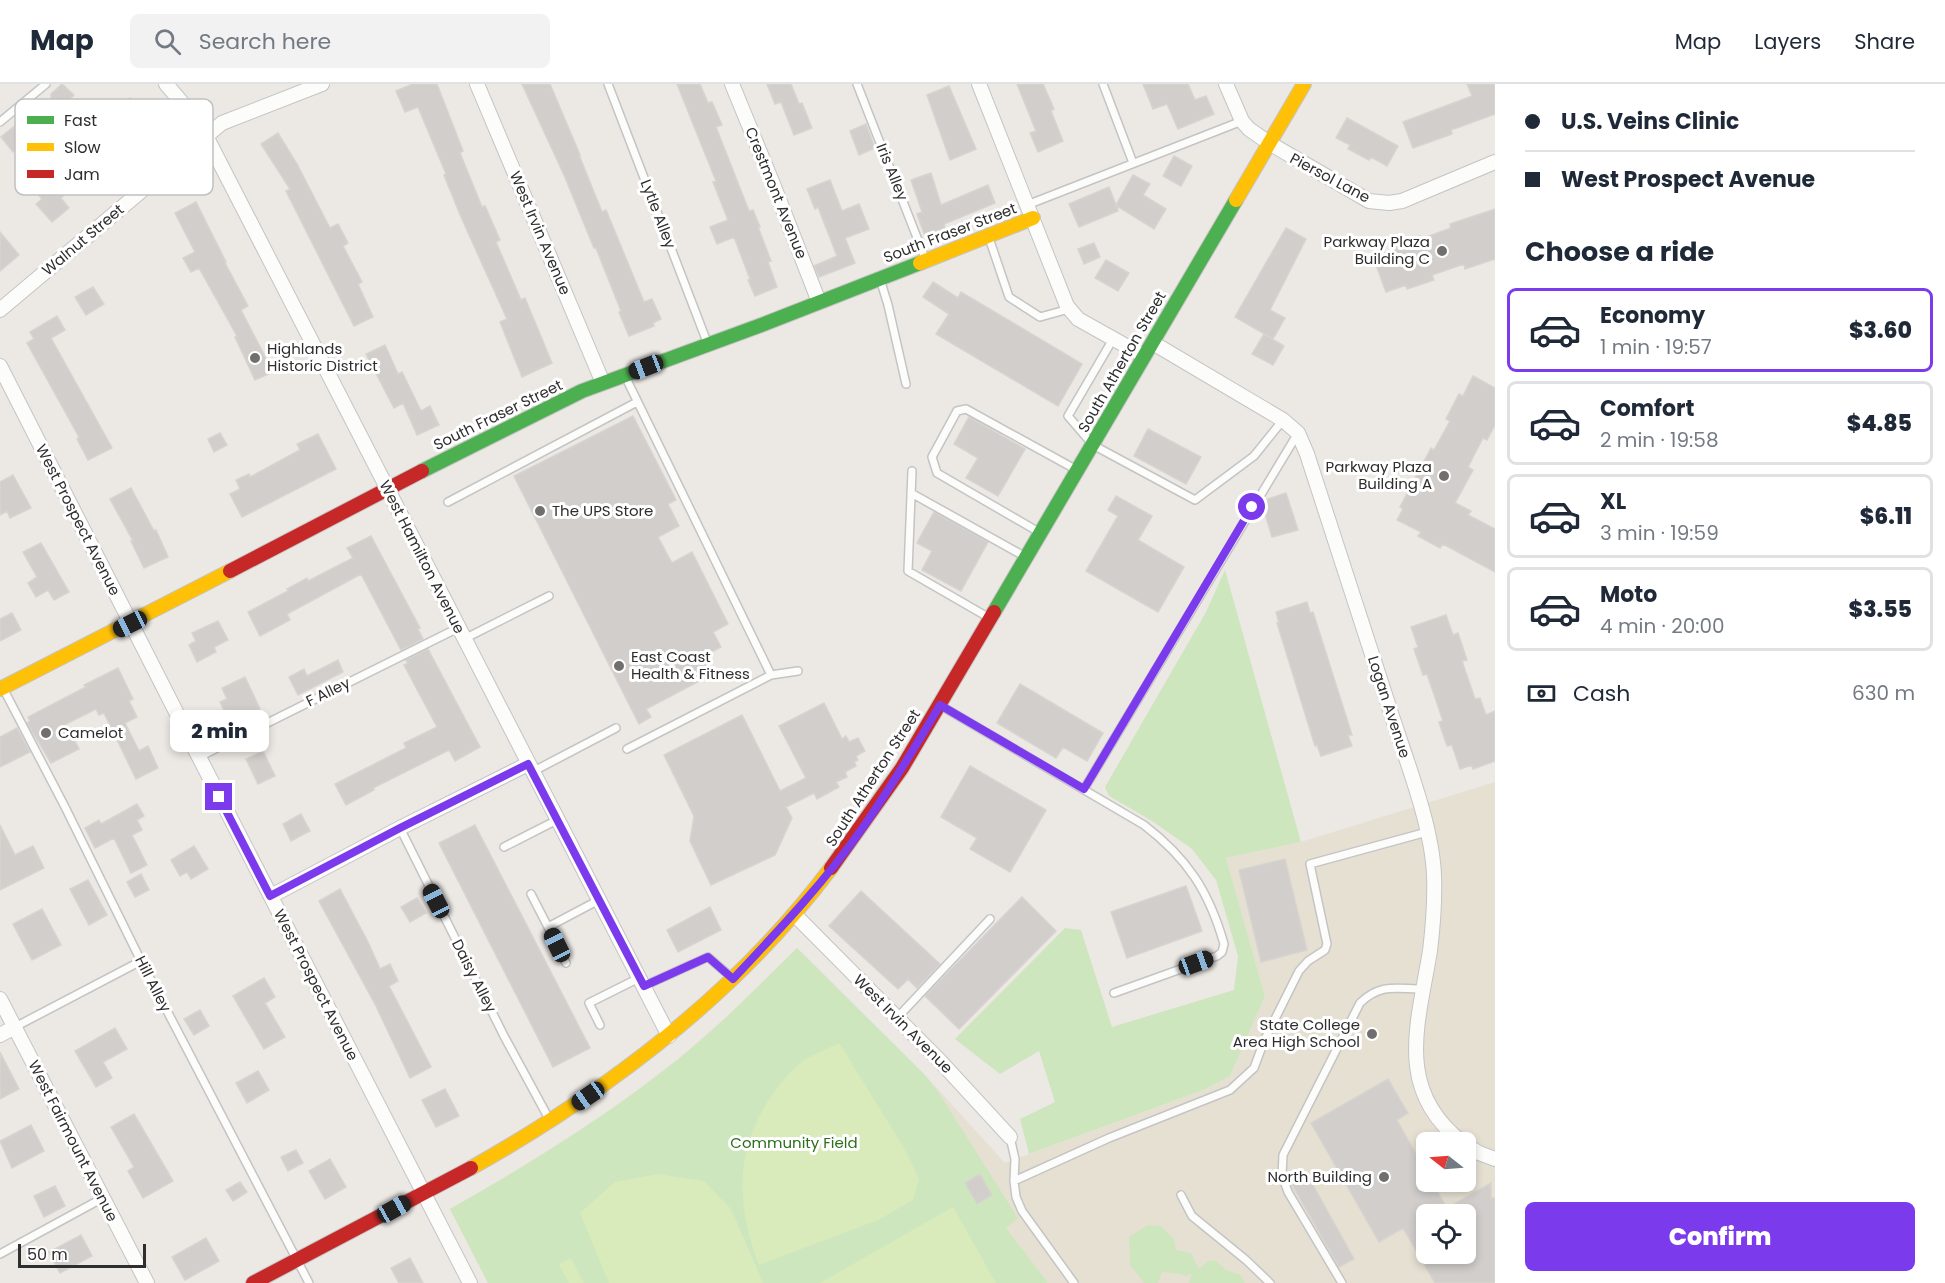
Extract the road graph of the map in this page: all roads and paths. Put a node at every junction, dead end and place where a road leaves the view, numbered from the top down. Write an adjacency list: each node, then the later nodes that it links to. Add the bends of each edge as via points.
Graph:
1 (46, 84): 12 (lane)
2 (166, 84): 13 (street, West Hamilton Avenue)
3 (322, 84): 17 (street, Walnut Street, via 222,123)
4 (477, 84): 36 (street, West Irvin Avenue)
5 (608, 84): 32 (lane, Lytle Alley)
6 (732, 84): 27 (street, Crestmont Avenue)
7 (857, 84): 25 (lane, Iris Alley)
8 (979, 84): 23 (street)
9 (1102, 84): 21 (lane)
10 (1226, 84): 15 (street)
11 (1304, 84): 18 (main road, South Atherton Street)
12 (28, 99)
13 (179, 99)
14 (15, 110): 16 (lane)
15 (1242, 121): 18 (street, Piersol Lane); 21 (lane, South Fraser Street)
16 (0, 122)
17 (213, 130)
18 (1269, 143): 20 (street, Piersol Lane, via 1356,195 1377,202 1402,201); 31 (main road, South Atherton Street)
19 (213, 150): 44 (street, West Hamilton Avenue)
20 (1495, 162)
21 (1133, 163): 23 (lane, South Fraser Street)
22 (136, 195): 29 (street, Walnut Street)
23 (1030, 212): 24 (main road, South Fraser Street); 28 (street)
24 (988, 236): 25 (main road, South Fraser Street); 28 (lane, via 1009,297 1040,317)
25 (926, 260): 26 (main road, South Fraser Street)
26 (879, 278): 27 (main road, South Fraser Street); 37 (lane)
27 (819, 302): 32 (main road, South Fraser Street)
28 (1069, 309): 30 (street, via 1078,319)
29 (0, 310)
30 (1113, 339): 33 (street); 41 (lane, via 1068,416)
31 (1153, 343): 33 (main road, South Atherton Street); 39 (street, Logan Avenue)
32 (708, 344): 35 (main road, South Fraser Street)
33 (1144, 356): 41 (main road, South Atherton Street)
34 (0, 366): 51 (street, West Prospect Avenue)
35 (625, 375): 36 (main road, South Fraser Street); 38 (lane)
36 (603, 383): 44 (main road, South Fraser Street)
37 (906, 384)
38 (637, 402): 46 (lane); 54 (lane)
39 (1283, 420): 40 (street, Logan Avenue); 41 (lane, via 1254,456 1195,500)
40 (1298, 433): 61 (lane); 64 (street, Logan Avenue)
41 (1092, 445): 43 (main road, South Atherton Street)
42 (912, 471): 45 (lane)
43 (1077, 471): 47 (main road, South Atherton Street); 47 (lane, via 966,409 957,411 932,457 937,473)
44 (388, 489): 51 (main road, South Fraser Street); 52 (street, West Hamilton Avenue)
45 (911, 493): 48 (lane); 50 (lane, via 908,571)
46 (448, 502)
47 (1041, 533): 48 (main road, South Atherton Street)
48 (1026, 558): 50 (main road, South Atherton Street)
49 (549, 596): 52 (lane, F Alley)
50 (991, 619): 56 (main road, South Atherton Street)
51 (130, 624): 55 (main road, South Fraser Street); 59 (street, West Prospect Avenue)
52 (461, 633): 59 (lane, F Alley); 60 (street, West Hamilton Avenue)
53 (798, 671): 54 (lane)
54 (771, 675): 58 (lane)
55 (1, 687): 72 (lane, Hill Alley)
56 (940, 705): 61 (lane); 69 (main road, South Atherton Street, via 886,794)
57 (616, 728): 60 (lane)
58 (627, 749)
59 (199, 757): 67 (street, West Prospect Avenue)
60 (530, 768): 62 (street, West Hamilton Avenue); 63 (street)
61 (1084, 789): 77 (lane, via 1167,843 1204,889 1224,944 1217,956)
62 (557, 820): 65 (lane); 68 (street, West Hamilton Avenue)
63 (400, 828): 67 (street); 84 (lane, Daisy Alley)
64 (1427, 832): 76 (street, Logan Avenue, via 1434,895); 89 (lane, via 1310,864 1325,950 1299,971 1254,1068 1238,1084 1223,1094 1109,1138)
65 (504, 847)
66 (531, 894): 71 (lane)
67 (270, 896): 90 (street, West Prospect Avenue)
68 (599, 900): 71 (lane); 75 (street, West Hamilton Avenue)
69 (794, 914): 74 (main road, South Atherton Street); 79 (street, West Irvin Avenue)
70 (990, 919): 79 (lane)
71 (548, 927): 73 (lane)
72 (141, 961): 81 (lane); 94 (lane, Hill Alley)
73 (566, 963)
74 (733, 979): 75 (lane, via 708,957); 83 (main road, South Atherton Street)
75 (641, 982): 80 (lane, via 589,1003); 83 (street, West Hamilton Avenue)
76 (1423, 989): 85 (street, Logan Avenue, via 1415,1055 1417,1072 1425,1098); 101 (lane, via 1372,992 1360,1004 1284,1155 1282,1175 1288,1192)
77 (1114, 993)
78 (0, 999): 81 (street, West Fairmount Avenue)
79 (897, 1018): 86 (street, West Irvin Avenue)
80 (600, 1025)
81 (15, 1027): 82 (street); 92 (street, West Fairmount Avenue)
82 (0, 1035)
83 (669, 1036): 84 (main road, South Atherton Street)
84 (551, 1122): 90 (main road, South Atherton Street)
85 (1451, 1132)
86 (1010, 1137): 89 (lane)
87 (1476, 1150): 88 (street, Logan Avenue)
88 (1495, 1159)
89 (1014, 1181): 99 (lane, via 1022,1211)
90 (423, 1193): 94 (main road, South Atherton Street); 98 (street, West Prospect Avenue)
91 (1181, 1195): 100 (lane, via 1192,1216)
92 (101, 1199): 93 (lane); 95 (street, West Fairmount Avenue)
93 (0, 1254)
94 (298, 1260): 96 (main road, South Atherton Street); 97 (lane, Hill Alley)
95 (147, 1283)
96 (253, 1283)
97 (309, 1283)
98 (470, 1283)
99 (1074, 1283)
100 (1270, 1283)
101 (1342, 1283)

